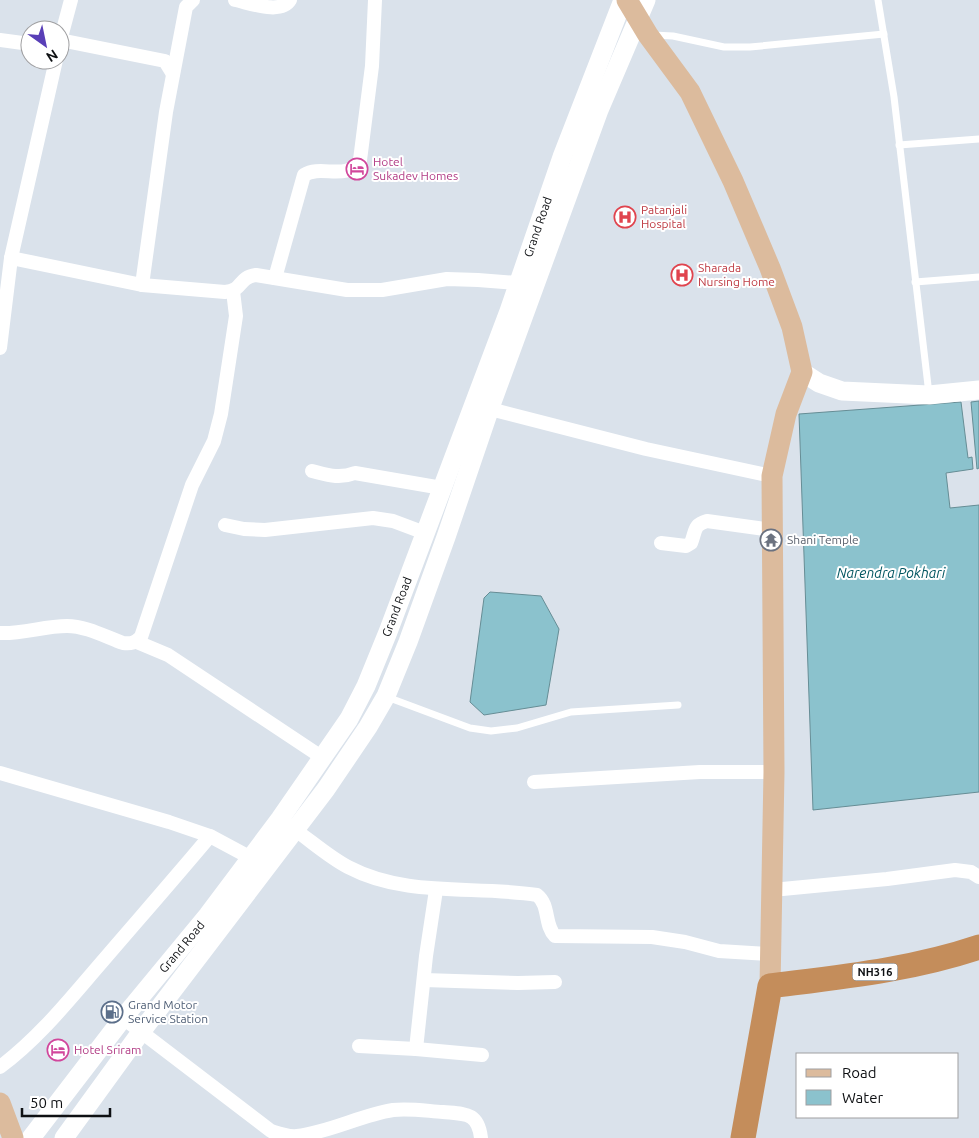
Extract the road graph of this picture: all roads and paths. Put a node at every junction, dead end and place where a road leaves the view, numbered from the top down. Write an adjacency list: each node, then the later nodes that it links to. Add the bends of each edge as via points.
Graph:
1 (71, 0): 10 (street)
2 (193, 0): 16 (street, via 186,7)
3 (235, 0): 4 (street, via 278,9)
4 (290, 0)
5 (375, 0): 22 (street, via 372,66 360,160 350,170 316,171 304,175)
6 (623, 0): 24 (main road, Grand Road, via 562,157)
7 (627, 0): 9 (main road)
8 (878, 0): 11 (lane)
9 (644, 18): 11 (lane, via 673,36 724,47); 28 (main road, via 690,92 733,181 792,327); 31 (main road, Grand Road, via 599,110)
10 (66, 20)
11 (884, 34): 18 (lane)
12 (0, 40): 13 (street)
13 (20, 43)
14 (70, 43): 16 (street, via 165,61)
15 (54, 70): 19 (street)
16 (173, 74): 25 (street)
17 (979, 139): 18 (lane)
18 (899, 145): 23 (lane)
19 (11, 258): 20 (street); 25 (street)
20 (5, 274): 27 (street)
21 (979, 277): 23 (lane)
22 (275, 278): 24 (street, via 347,290 382,290 447,279); 26 (street, via 248,276)
23 (915, 282): 30 (lane)
24 (518, 283): 34 (main road, Grand Road)
25 (142, 285): 26 (street)
26 (233, 291): 40 (street, via 236,316 214,440 192,485)
27 (0, 348)
28 (802, 372): 30 (main road, via 819,383 842,391); 33 (main road, via 786,414)
29 (979, 390): 30 (main road)
30 (929, 395)
31 (490, 409): 33 (street, via 646,450); 41 (main road, Grand Road)
32 (312, 471): 34 (street, via 336,477 355,474)
33 (772, 476): 36 (main road)
34 (442, 488): 37 (main road, Grand Road)
35 (225, 525): 37 (street, via 265,530 373,518 394,521)
36 (772, 530): 38 (street, via 707,521 700,523 691,543 686,546); 44 (main road)
37 (425, 533): 43 (main road, Grand Road, via 366,686)
38 (661, 543)
39 (0, 633): 40 (street, via 67,626 80,627 123,643)
40 (137, 642): 43 (street, via 168,655)
41 (386, 696): 42 (lane, via 470,728 491,731 517,728 571,712); 48 (main road, Grand Road, via 332,781)
42 (678, 706)
43 (323, 758): 47 (main road, Grand Road)
44 (774, 772): 46 (street, via 700,772); 53 (main road)
45 (0, 773): 49 (street, via 134,810)
46 (534, 782)
47 (280, 819): 48 (street); 50 (main road, Grand Road)
48 (295, 830): 52 (street, via 348,866 372,876); 60 (main road, Grand Road)
49 (210, 836): 50 (street); 64 (street, via 47,1025)
50 (251, 858): 59 (main road, Grand Road)
51 (979, 877): 53 (street, via 971,872 955,870)
52 (436, 890): 55 (street, via 537,895 543,902 555,936 652,938 719,951); 56 (street)
53 (772, 890): 55 (main road)
54 (979, 947): 58 (highway, NH316, via 881,972)
55 (770, 954): 58 (main road)
56 (424, 980): 57 (street); 62 (street)
57 (555, 982)
58 (770, 986): 70 (highway)
59 (123, 1018): 60 (street); 67 (main road, Grand Road)
60 (141, 1032): 68 (main road, Grand Road); 69 (street, via 271,1131 283,1135 308,1134 375,1114 408,1110 473,1117 478,1123)
61 (359, 1046): 62 (street)
62 (416, 1049): 63 (street)
63 (482, 1055)
64 (0, 1068)
65 (0, 1103): 66 (main road)
66 (13, 1138)
67 (31, 1138)
68 (64, 1138)
69 (481, 1138)
70 (743, 1138)

